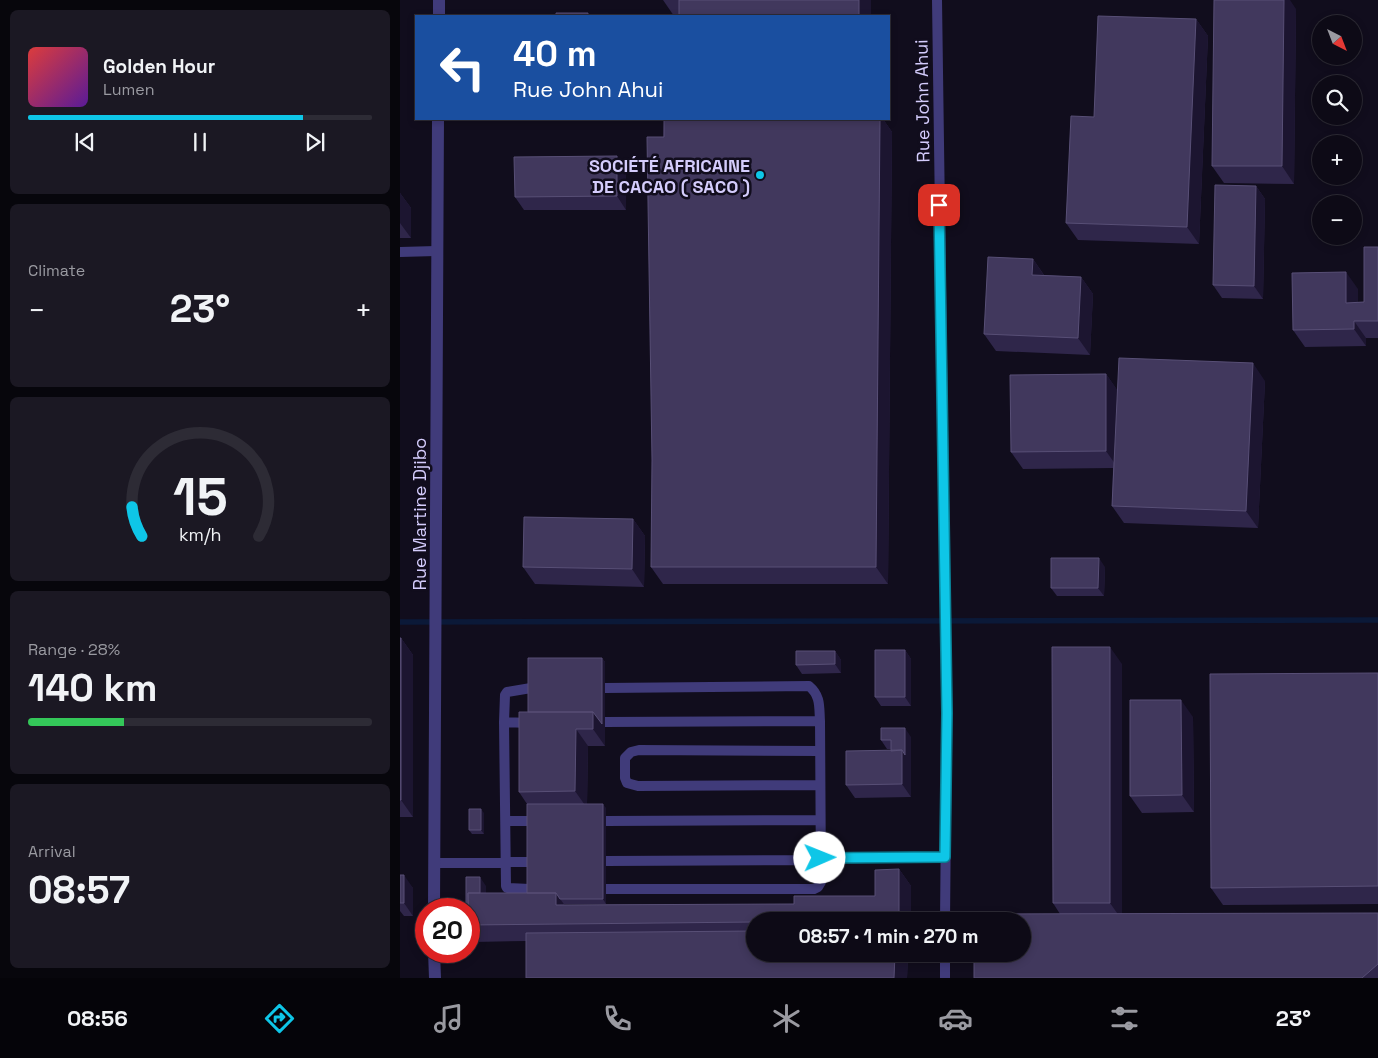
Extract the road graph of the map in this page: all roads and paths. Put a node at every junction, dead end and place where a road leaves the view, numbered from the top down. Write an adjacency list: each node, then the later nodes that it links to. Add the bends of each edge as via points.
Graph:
1 (439, 0): 3 (street)
2 (937, 0): 19 (lane, Rue John Ahui, via 947,713)
3 (439, 15)
4 (438, 120): 5 (street, Rue Martine Djibo)
5 (436, 251): 6 (lane); 23 (street, Rue Martine Djibo)
6 (400, 252)
7 (531, 688): 10 (lane, via 506,692)
8 (605, 688): 9 (lane, via 809,686 818,699)
9 (820, 721): 11 (lane); 13 (lane)
10 (504, 722): 12 (lane); 17 (lane)
11 (605, 722)
12 (531, 723)
13 (820, 751): 14 (lane); 14 (lane, via 639,750 625,758 627,783 638,786)
14 (820, 785): 16 (lane)
15 (606, 820): 16 (lane)
16 (820, 820): 20 (lane)
17 (506, 821): 18 (lane); 24 (lane)
18 (530, 821)
19 (945, 857): 20 (lane); 28 (lane, Rue John Ahui)
20 (820, 859): 21 (lane); 26 (lane, via 821,882 814,889)
21 (606, 861)
22 (530, 862): 24 (lane)
23 (435, 863): 24 (lane); 27 (street, Rue Martine Djibo)
24 (506, 863): 25 (lane, via 507,888)
25 (530, 889)
26 (606, 889)
27 (434, 898)
28 (945, 912)
29 (945, 962): 32 (lane)
30 (434, 963): 31 (street)
31 (435, 978)
32 (944, 978)

